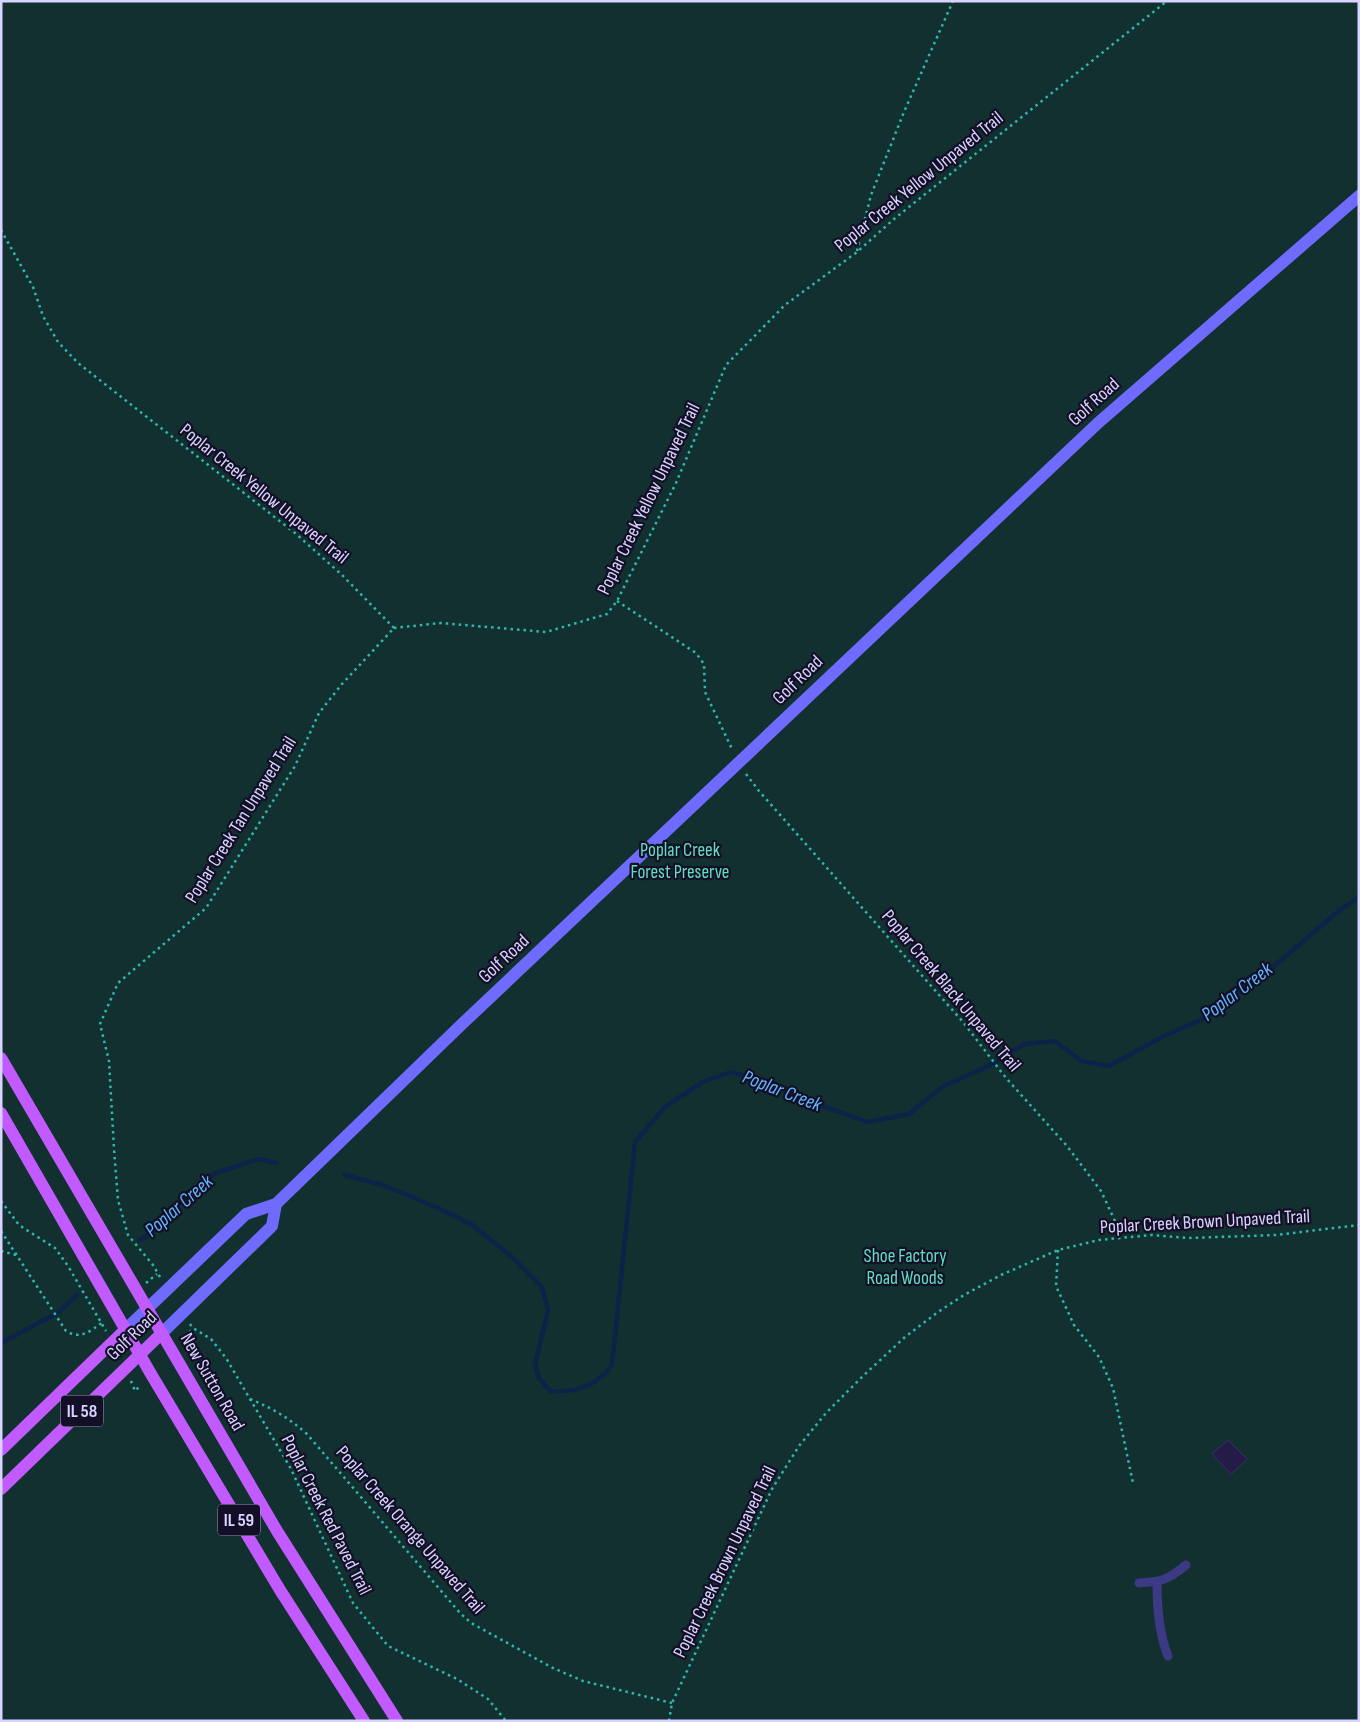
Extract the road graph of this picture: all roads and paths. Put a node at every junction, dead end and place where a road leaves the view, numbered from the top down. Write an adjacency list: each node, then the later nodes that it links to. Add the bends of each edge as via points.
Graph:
1 (953, 1): 5 (path, via 871,196)
2 (1167, 1): 5 (path, Poplar Creek Yellow Unpaved Trail)
3 (1359, 196): 13 (main road, Golf Road / IL 58, via 1098,423)
4 (1, 230): 7 (path, Poplar Creek Yellow Unpaved Trail, via 33,286 58,342 78,363 295,533)
5 (856, 252): 6 (path, Poplar Creek Yellow Unpaved Trail, via 785,305 726,365 676,483)
6 (617, 601): 7 (path, Poplar Creek Yellow Unpaved Trail, via 607,614 546,632 441,623); 8 (path, via 696,653 704,664 706,692)
7 (394, 628): 20 (path, Poplar Creek Tan Unpaved Trail, via 320,713 294,766 206,908 118,983 100,1024 109,1060 118,1200 128,1235)
8 (732, 749)
9 (745, 772): 16 (path, Poplar Creek Black Unpaved Trail, via 1067,1146 1101,1191)
10 (1, 1058): 21 (main road, New Sutton Road / IL 59)
11 (1, 1113): 23 (main road, IL 59)
12 (1, 1201): 19 (path, via 19,1225 55,1248 102,1323 85,1334 73,1335 66,1331)
13 (276, 1204): 21 (main road, Golf Road / IL 58, via 246,1214); 24 (main road, Golf Road / IL 58, via 272,1226)
14 (1359, 1225): 16 (path, Poplar Creek Brown Unpaved Trail, via 1276,1236)
15 (1, 1231): 19 (path)
16 (1122, 1236): 17 (path, Poplar Creek Brown Unpaved Trail)
17 (1058, 1250): 28 (path, via 1056,1286 1074,1325 1099,1356 1113,1388); 34 (path, Poplar Creek Brown Unpaved Trail, via 1001,1275 938,1312 862,1376 826,1414 772,1489)
18 (1, 1251): 19 (path)
19 (17, 1256)
20 (158, 1274)
21 (148, 1308): 23 (main road, Golf Road / IL 58); 24 (main road, New Sutton Road / IL 59)
22 (193, 1328): 26 (path, Poplar Creek Red Paved Trail, via 210,1339 226,1358)
23 (126, 1329): 25 (main road, IL 59); 27 (main road, Golf Road / IL 58)
24 (162, 1333): 25 (main road, Golf Road / IL 58); 36 (main road, New Sutton Road / IL 59, via 277,1531)
25 (140, 1354): 29 (main road, Golf Road / IL 58); 35 (main road, IL 59, via 280,1590)
26 (250, 1398): 34 (path, Poplar Creek Orange Unpaved Trail, via 273,1408 307,1434 471,1623 583,1681); 37 (path, Poplar Creek Red Paved Trail, via 291,1469 353,1603 388,1646 456,1679 488,1699)
27 (1, 1450)
28 (1133, 1484)
29 (1, 1489)
30 (1186, 1565): 32 (lane, via 1170,1578)
31 (1139, 1583): 32 (lane)
32 (1157, 1583): 33 (lane, via 1157,1607)
33 (1168, 1656)
34 (672, 1704): 38 (path, Poplar Creek Brown Unpaved Trail)
35 (364, 1721)
36 (397, 1721)
37 (506, 1721)
38 (669, 1721)

